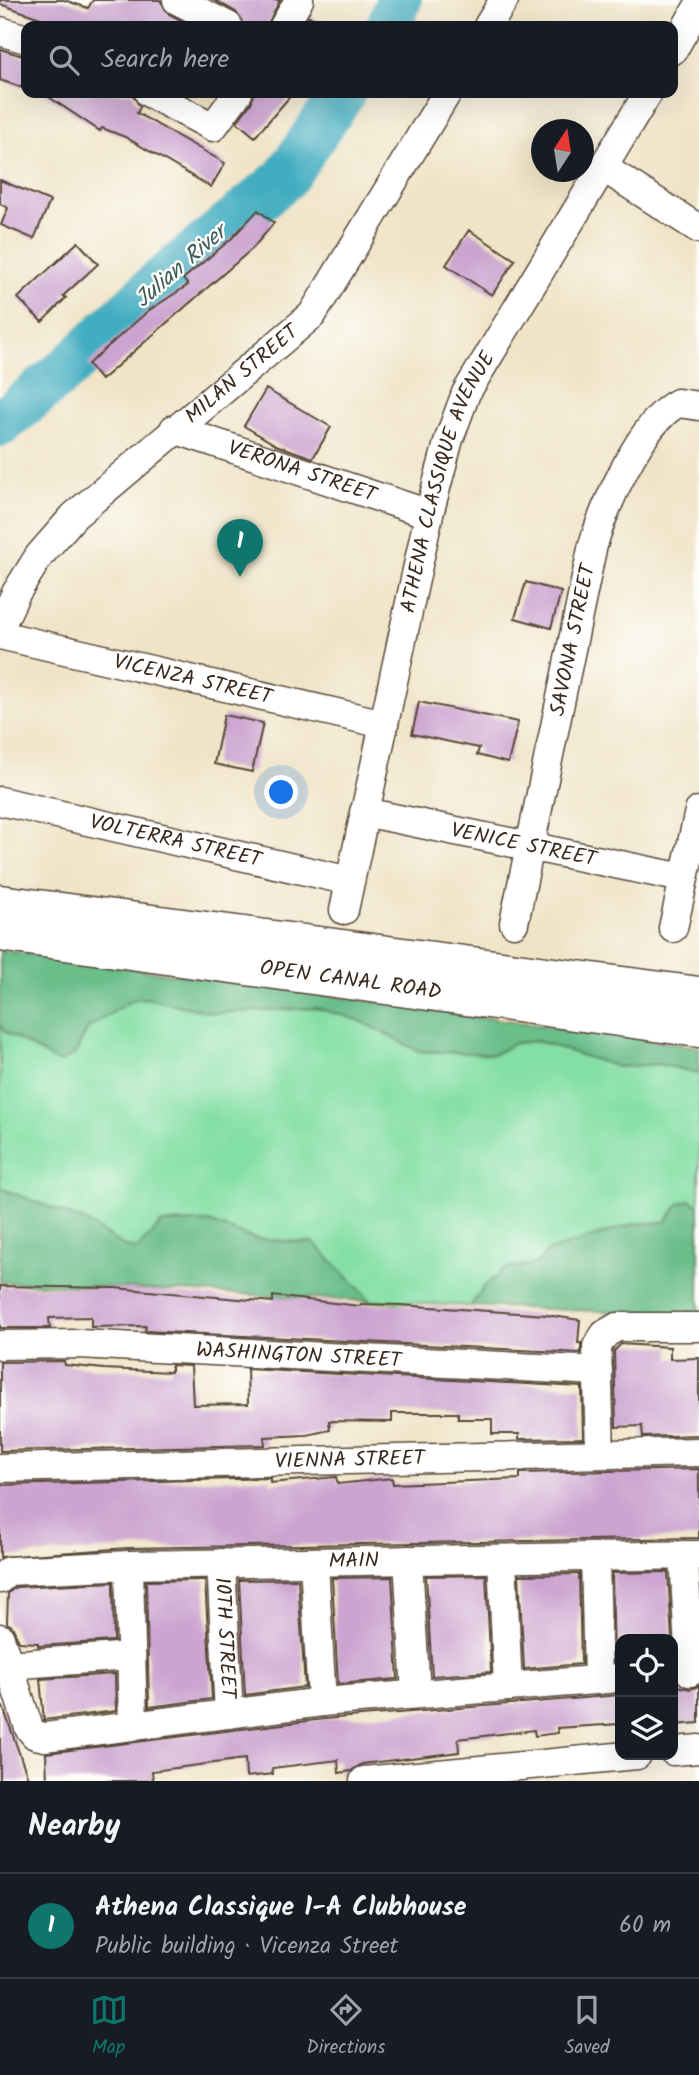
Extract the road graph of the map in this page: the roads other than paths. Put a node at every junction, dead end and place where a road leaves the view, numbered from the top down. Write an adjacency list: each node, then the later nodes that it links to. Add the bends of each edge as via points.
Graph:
1 (177, 0): 5 (street)
2 (299, 0): 6 (street)
3 (504, 0): 7 (street)
4 (699, 5): 10 (street)
5 (218, 21)
6 (287, 21)
7 (491, 21)
8 (0, 31): 9 (street)
9 (21, 37)
10 (678, 41)
11 (158, 98): 12 (street, via 213,127)
12 (235, 98)
13 (444, 98): 18 (street, MILAN STREET, via 312,315)
14 (645, 98): 15 (street, ATHENA CLASSIQUE AVENUE)
15 (604, 168): 16 (street); 19 (street, ATHENA CLASSIQUE AVENUE, via 466,393)
16 (699, 229)
17 (699, 406): 26 (street, SAVONA STREET, via 678,403 657,416 604,509)
18 (174, 429): 19 (street, VERONA STREET); 20 (street, MILAN STREET, via 74,516 39,556)
19 (429, 514): 22 (street, ATHENA CLASSIQUE AVENUE)
20 (0, 627)
21 (0, 635): 22 (street, VICENZA STREET)
22 (384, 724): 25 (street, ATHENA CLASSIQUE AVENUE)
23 (0, 800): 28 (street, VOLTERRA STREET)
24 (699, 811): 27 (street)
25 (365, 812): 26 (street, VENICE STREET); 28 (street, ATHENA CLASSIQUE AVENUE)
26 (531, 846): 27 (street, VENICE STREET); 31 (street, SAVONA STREET)
27 (684, 878): 32 (street)
28 (350, 881): 30 (street, ATHENA CLASSIQUE AVENUE)
29 (0, 904): 34 (main road, OPEN CANAL ROAD)
30 (344, 910)
31 (514, 923)
32 (673, 928)
33 (0, 932): 35 (main road, OPEN CANAL ROAD)
34 (699, 996)
35 (699, 1028)
36 (699, 1328): 38 (street, via 617,1328 605,1334 597,1346)
37 (0, 1345): 38 (street, WASHINGTON STREET, via 79,1344)
38 (598, 1371): 40 (street)
39 (699, 1452): 40 (street, VIENNA STREET)
40 (600, 1454): 41 (street, VIENNA STREET)
41 (0, 1468)
42 (692, 1555): 43 (street, MAIN); 52 (street)
43 (595, 1557): 44 (street, MAIN); 53 (street)
44 (502, 1559): 45 (street, MAIN); 54 (street)
45 (408, 1560): 46 (street, MAIN); 55 (street)
46 (314, 1562): 47 (street, MAIN); 56 (street)
47 (220, 1563): 48 (street, MAIN); 57 (street, 10TH STREET)
48 (129, 1565): 49 (street, MAIN); 51 (street)
49 (5, 1575)
50 (4, 1652): 51 (street); 58 (street, via 35,1735)
51 (131, 1656): 58 (street)
52 (687, 1673)
53 (609, 1679): 54 (street)
54 (508, 1687): 55 (street)
55 (416, 1694): 56 (street)
56 (322, 1702): 57 (street)
57 (229, 1714): 58 (street)
58 (133, 1726)
59 (699, 1749): 60 (street)
60 (678, 1751)
61 (622, 1764): 62 (street)
62 (489, 1775): 63 (street)
63 (364, 1781)

